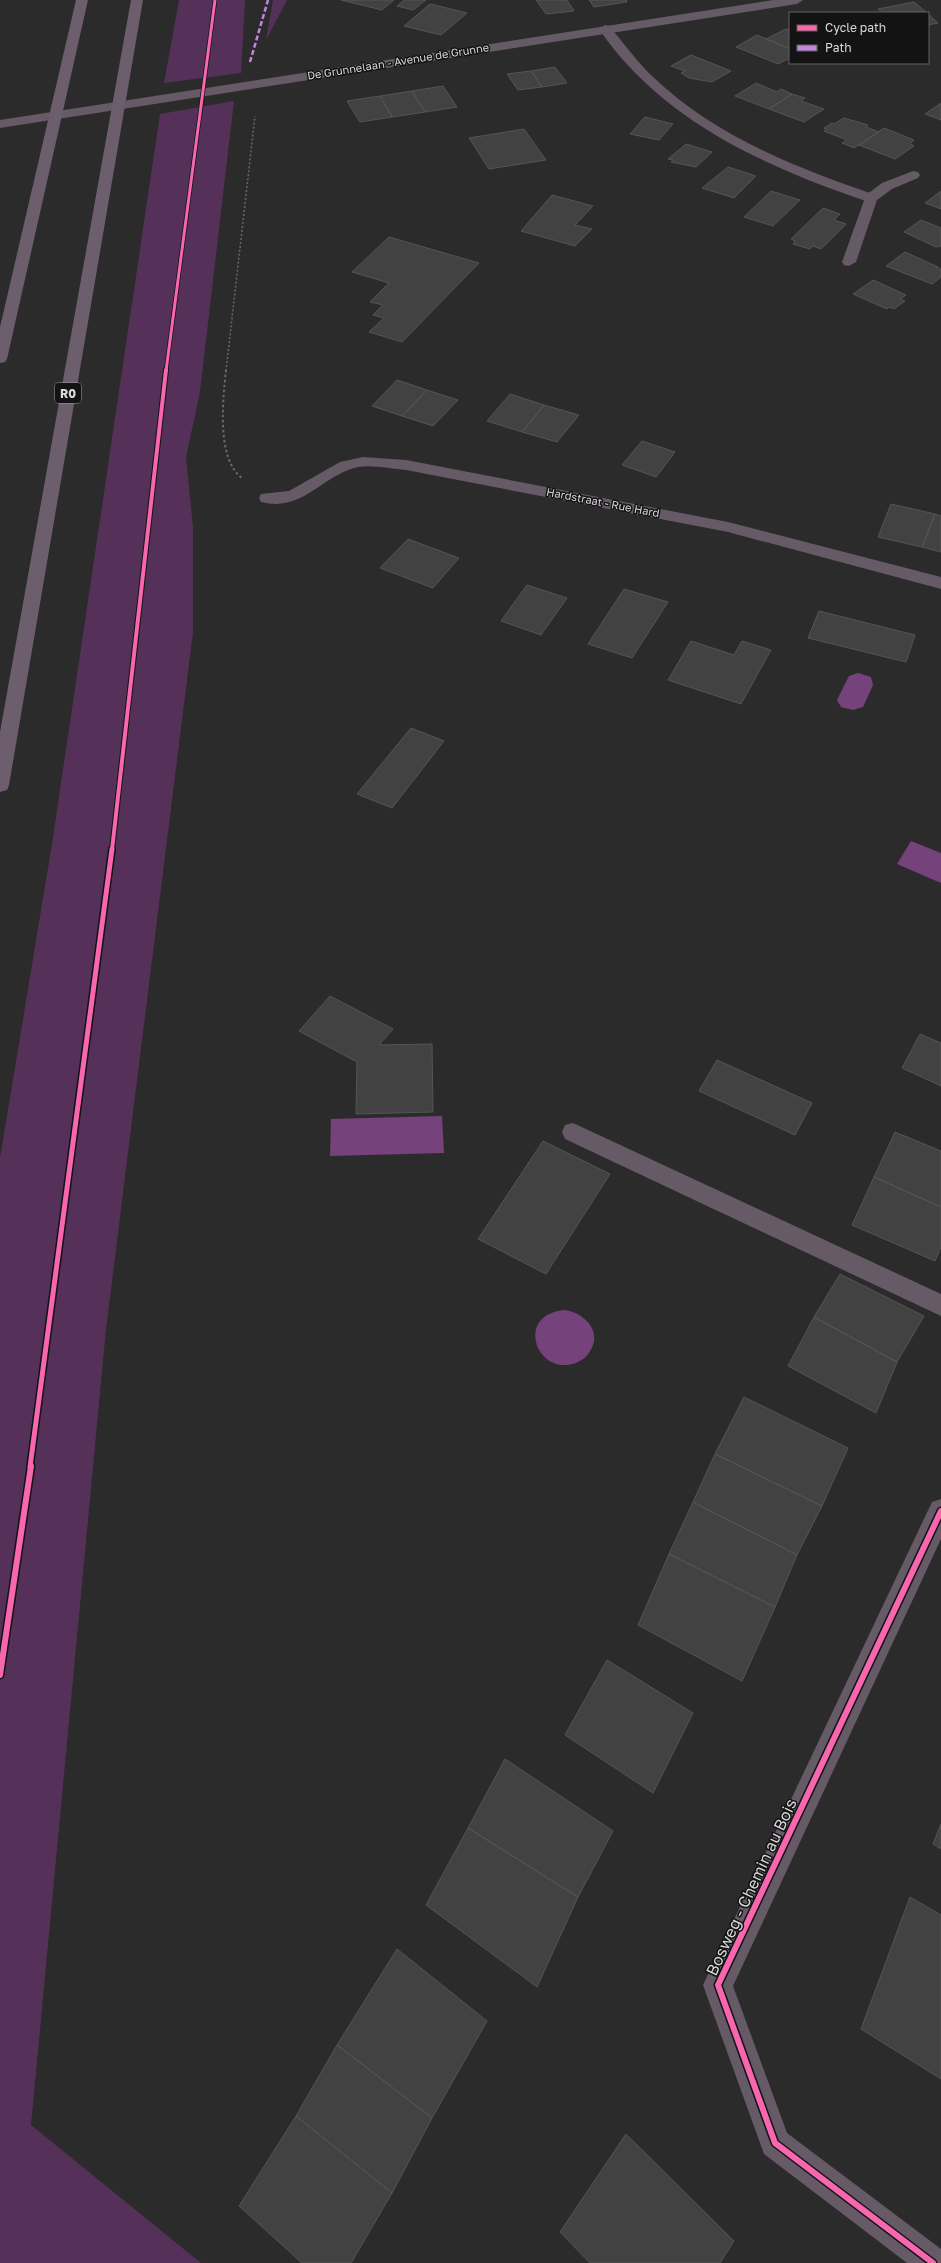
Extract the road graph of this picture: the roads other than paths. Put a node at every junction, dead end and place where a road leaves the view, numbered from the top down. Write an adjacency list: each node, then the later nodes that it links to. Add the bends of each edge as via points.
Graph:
1 (82, 0): 9 (highway)
2 (137, 0): 12 (highway, R0)
3 (797, 0): 4 (street, De Grunnelaan - Avenue de Grunne)
4 (606, 29): 5 (street, De Grunnelaan - Avenue de Grunne); 7 (street, via 648,80 695,118 800,173)
5 (0, 124)
6 (913, 175): 7 (street, via 887,186)
7 (871, 198): 8 (street)
8 (849, 262)
9 (0, 359)
10 (267, 498): 11 (street, Hardstraat - Rue Hard, via 293,496 346,465 363,462 406,465 713,524)
11 (941, 583)
12 (0, 785)
13 (573, 1132): 14 (street)
14 (941, 1305)
15 (941, 1511): 16 (street, Bosweg - Chemin au Bois, via 718,1985 775,2142)
16 (933, 2263)

